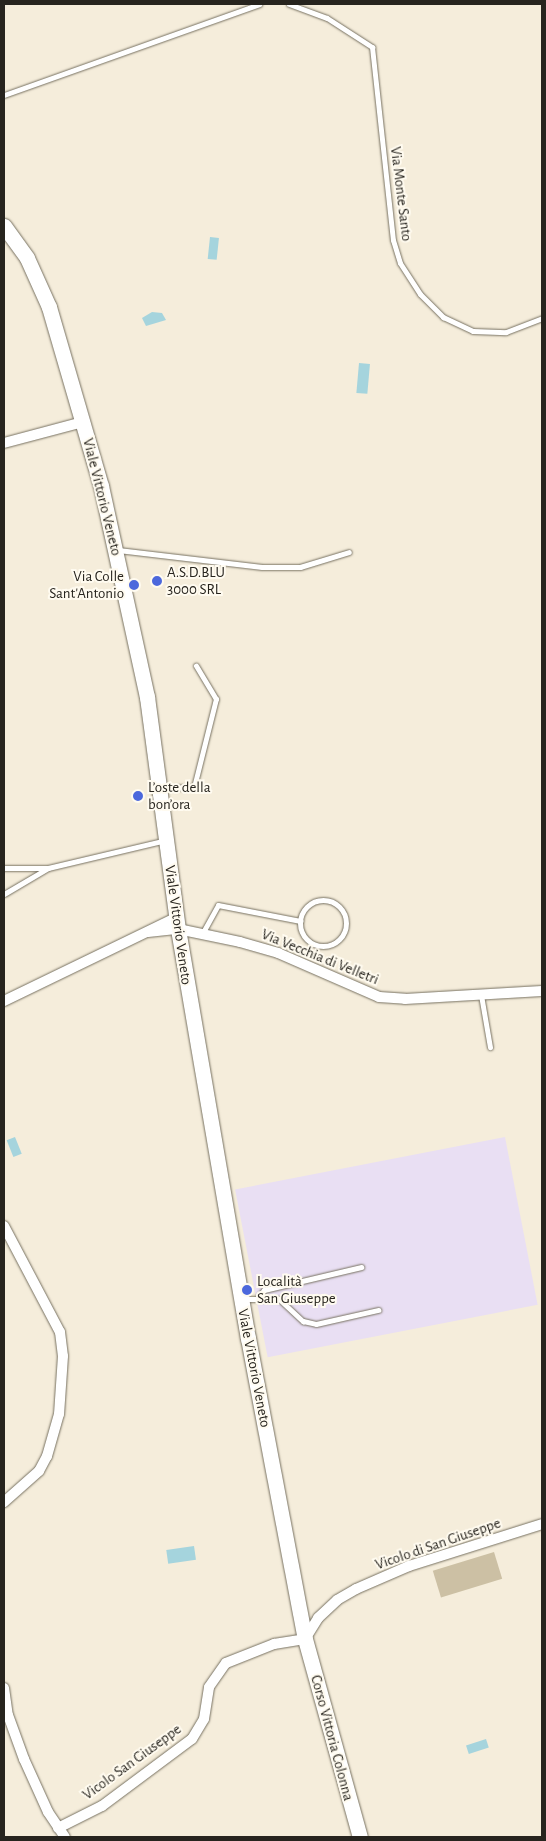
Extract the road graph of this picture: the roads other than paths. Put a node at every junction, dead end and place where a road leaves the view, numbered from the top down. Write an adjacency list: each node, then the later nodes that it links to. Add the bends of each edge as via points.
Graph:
1 (259, 4): 3 (lane)
2 (289, 4): 5 (lane, Via Monte Santo, via 327,18 372,47 393,240 400,263 420,294 443,317 473,331 506,332)
3 (4, 95)
4 (4, 226): 6 (main road, Viale Vittorio Veneto, via 27,258 40,284)
5 (542, 318)
6 (83, 422): 7 (street); 8 (main road, Viale Vittorio Veneto)
7 (4, 443)
8 (115, 550): 9 (lane, via 262,567 300,567); 11 (main road, Viale Vittorio Veneto, via 147,697)
9 (350, 552)
10 (196, 666): 11 (lane, via 216,699 194,787)
11 (159, 788): 12 (main road, Viale Vittorio Veneto)
12 (166, 840): 14 (lane); 17 (main road, Viale Vittorio Veneto)
13 (4, 868): 14 (lane)
14 (48, 868): 15 (lane)
15 (4, 894)
16 (300, 921): 16 (lane, via 304,936 323,946 338,941 347,921 335,902 320,900 306,907); 18 (lane, via 218,905)
17 (177, 924): 18 (street, Via Vecchia di Velletri); 21 (street, via 148,932); 26 (main road, Viale Vittorio Veneto)
18 (202, 934): 20 (street, Via Vecchia di Velletri, via 278,954 379,997)
19 (542, 991): 20 (street, Via Vecchia di Velletri)
20 (480, 995): 22 (lane)
21 (4, 1001)
22 (490, 1046)
23 (4, 1226): 28 (street, via 60,1332 63,1386 51,1441 39,1471)
24 (361, 1267): 25 (lane, via 264,1290)
25 (258, 1297): 26 (lane); 27 (lane, via 262,1300 279,1299 303,1321 316,1324)
26 (241, 1300): 30 (main road, Viale Vittorio Veneto)
27 (378, 1310)
28 (4, 1502)
29 (542, 1524): 30 (street, Vicolo di San Giuseppe, via 409,1566 356,1589 337,1600 318,1618)
30 (305, 1639): 33 (street, Vicolo San Giuseppe, via 274,1644 226,1663 209,1687 204,1719 192,1739 102,1806); 35 (main road, Corso Vittoria Colonna)
31 (4, 1688): 32 (street)
32 (6, 1711): 33 (street)
33 (58, 1828): 34 (street)
34 (65, 1837)
35 (360, 1837)

